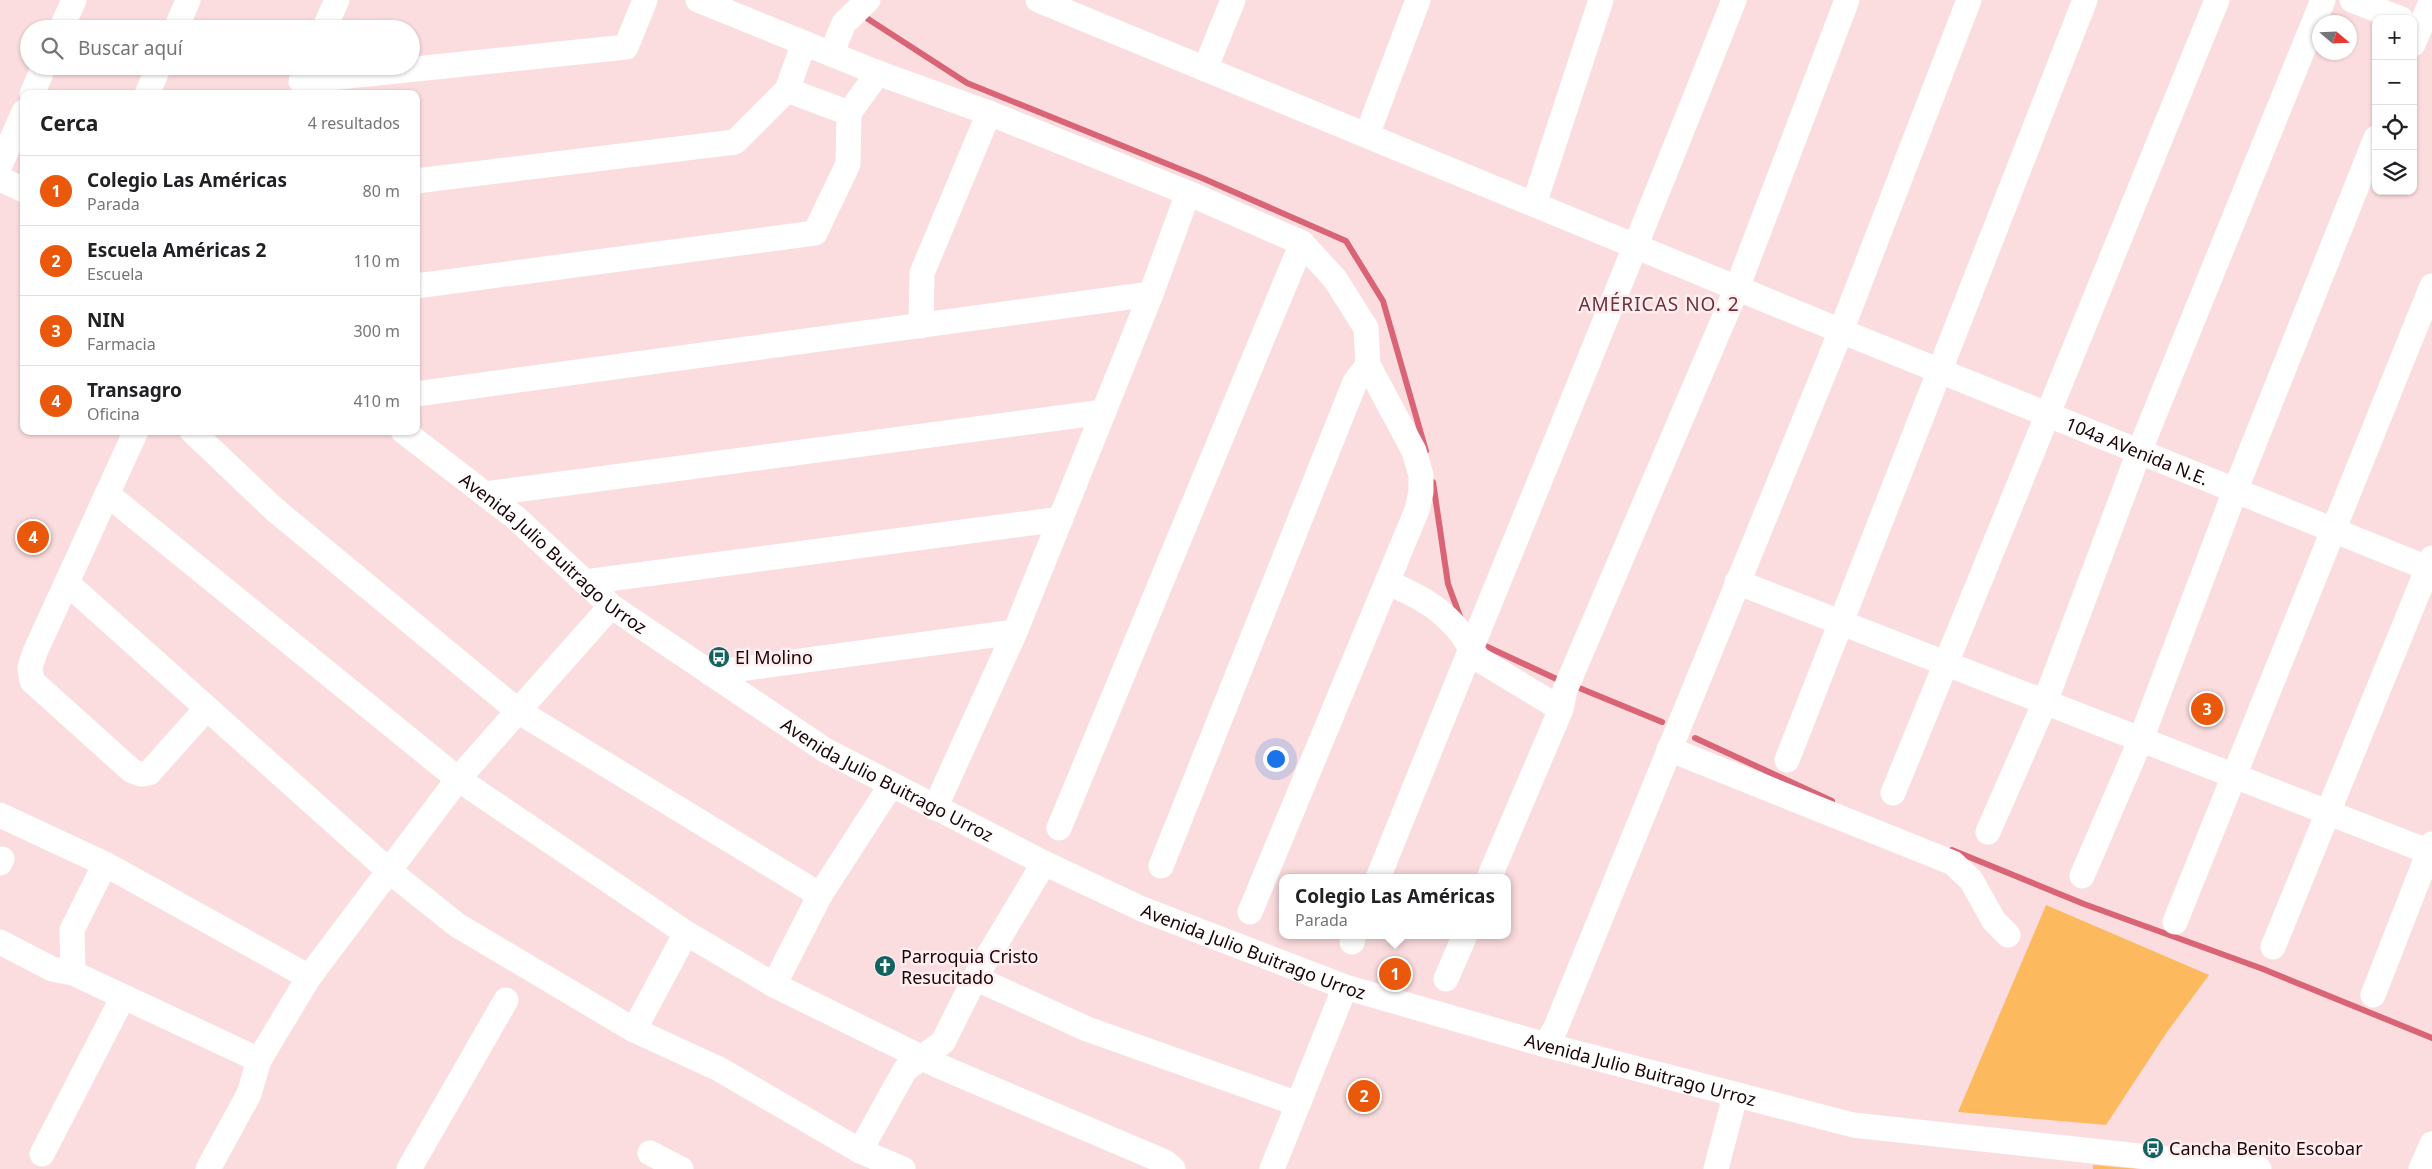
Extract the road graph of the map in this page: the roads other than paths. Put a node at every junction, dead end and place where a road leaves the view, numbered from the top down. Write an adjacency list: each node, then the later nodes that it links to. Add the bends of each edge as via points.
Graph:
1 (74, 0): 21 (street)
2 (188, 0): 22 (street)
3 (337, 0): 23 (street)
4 (645, 0): 27 (street, via 626,47)
5 (698, 0): 25 (street)
6 (868, 0): 26 (street, via 844,23)
7 (1038, 0): 19 (street, 104a AVenida N.E.)
8 (1233, 0): 28 (street)
9 (1418, 0): 40 (street)
10 (1601, 0): 47 (street)
11 (1734, 0): 49 (street)
12 (1847, 0): 52 (street)
13 (1969, 0): 55 (street)
14 (2085, 0): 57 (street)
15 (2217, 0): 60 (street)
16 (2323, 0): 64 (street)
17 (2352, 0): 20 (street)
18 (2432, 0): 24 (street)
19 (1068, 6): 28 (street, 104a AVenida N.E.)
20 (2386, 15)
21 (65, 20)
22 (180, 20)
23 (328, 20)
24 (2417, 26)
25 (804, 43): 26 (street); 36 (street)
26 (832, 54): 29 (street)
27 (420, 68)
28 (1206, 69): 40 (street, 104a AVenida N.E.)
29 (878, 74): 37 (street); 38 (street)
30 (40, 75): 34 (street)
31 (155, 75): 35 (street)
32 (350, 75): 33 (street)
33 (301, 80)
34 (34, 90)
35 (149, 90)
36 (787, 90): 37 (street); 44 (street, via 735,142)
37 (849, 113): 50 (street, via 848,164 815,233)
38 (989, 113): 46 (street); 54 (street, via 922,273)
39 (20, 121): 42 (street)
40 (1366, 135): 47 (street, 104a AVenida N.E.)
41 (2372, 148): 65 (street)
42 (0, 166)
43 (0, 179): 45 (street)
44 (420, 181)
45 (20, 188)
46 (1188, 193): 48 (street); 53 (street)
47 (1534, 204): 49 (street, 104a AVenida N.E.)
48 (1302, 243): 56 (street, via 1335,280 1366,328); 95 (street)
49 (1637, 246): 52 (street, 104a AVenida N.E.); 78 (street)
50 (420, 285)
51 (2432, 286): 69 (street)
52 (1737, 288): 55 (street, 104a AVenida N.E.); 81 (street)
53 (1151, 294): 54 (street); 59 (street)
54 (921, 326): 58 (street)
55 (1841, 331): 57 (street, 104a AVenida N.E.); 73 (street)
56 (1368, 365): 72 (street, via 1414,451 1421,475 1417,510); 100 (street, via 1355,382)
57 (1940, 371): 60 (street, 104a AVenida N.E.); 76 (street)
58 (420, 393)
59 (1104, 412): 67 (street); 68 (street)
60 (2048, 414): 64 (street, 104a AVenida N.E.); 79 (street)
61 (134, 435): 66 (street)
62 (196, 435): 84 (street, via 274,509)
63 (408, 435): 67 (street, Avenida Julio Buitrago Urroz)
64 (2140, 452): 65 (street, 104a AVenida N.E.); 82 (street)
65 (2235, 491): 69 (street, 104a AVenida N.E.); 85 (street)
66 (108, 494): 74 (street); 89 (street)
67 (485, 494): 71 (street, Avenida Julio Buitrago Urroz)
68 (1061, 519): 71 (street); 77 (street)
69 (2333, 530): 70 (street, 104a AVenida N.E.); 88 (street)
70 (2431, 566): 93 (street)
71 (585, 582): 75 (street, Avenida Julio Buitrago Urroz)
72 (1387, 582): 78 (street, via 1432,604 1457,627); 106 (street)
73 (1737, 582): 76 (street); 86 (street)
74 (66, 583): 83 (street); 83 (street, via 30,666 32,681 111,752 136,773 149,773)
75 (611, 606): 80 (street, Avenida Julio Buitrago Urroz); 84 (street)
76 (1841, 622): 79 (street); 87 (street)
77 (1015, 632): 80 (street); 92 (street)
78 (1470, 648): 81 (street, via 1480,660); 102 (street)
79 (1946, 664): 82 (street); 91 (street)
80 (710, 673): 90 (street, Avenida Julio Buitrago Urroz, via 825,750)
81 (1567, 689): 103 (street)
82 (2045, 702): 85 (street); 96 (street)
83 (207, 708): 101 (street)
84 (518, 711): 89 (street); 105 (street)
85 (2141, 739): 88 (street); 104 (street)
86 (1669, 750): 109 (street, via 1953,863 1971,880 1994,921); 122 (street)
87 (1787, 760)
88 (2234, 776): 93 (street); 107 (street)
89 (458, 779): 101 (street); 108 (street)
90 (891, 785): 92 (street, Avenida Julio Buitrago Urroz); 105 (street)
91 (1893, 793)
92 (935, 808): 98 (street, Avenida Julio Buitrago Urroz)
93 (2328, 812): 97 (street); 112 (street)
94 (0, 816): 99 (street)
95 (1059, 828)
96 (1988, 832)
97 (2431, 850): 119 (street)
98 (1044, 863): 115 (street); 118 (street, Avenida Julio Buitrago Urroz, via 1142,909)
99 (105, 864): 113 (street, via 72,930); 114 (street)
100 (1161, 866)
101 (388, 870): 114 (street); 123 (street, via 457,925)
102 (1380, 874)
103 (1491, 874)
104 (2082, 876)
105 (820, 895): 117 (street)
106 (1250, 912)
107 (2175, 922)
108 (686, 933): 117 (street); 123 (street)
109 (2008, 935)
110 (1463, 939): 116 (street)
111 (0, 942): 113 (street, via 52,968)
112 (2272, 947)
113 (73, 973): 120 (street)
114 (309, 976): 125 (street)
115 (975, 978): 124 (street, via 943,1042); 127 (street, via 1088,1029)
116 (1446, 979)
117 (774, 985): 124 (street)
118 (1345, 987): 122 (street, Avenida Julio Buitrago Urroz); 127 (street)
119 (2373, 995)
120 (124, 997): 125 (street); 131 (street)
121 (506, 1000): 133 (street)
122 (1554, 1028): 126 (street, Avenida Julio Buitrago Urroz)
123 (634, 1030): 129 (street, via 719,1069)
124 (924, 1058): 129 (street, via 905,1070); 136 (street, via 1165,1162)
125 (259, 1060): 132 (street, via 249,1094)
126 (1735, 1096): 138 (street); 139 (street, Avenida Julio Buitrago Urroz, via 1853,1125)
127 (1298, 1104): 137 (street)
128 (2432, 1144): 140 (street)
129 (860, 1151): 135 (street)
130 (650, 1153): 134 (street)
131 (42, 1154)
132 (208, 1169)
133 (409, 1169)
134 (681, 1169)
135 (903, 1169)
136 (1173, 1169)
137 (1272, 1169)
138 (1716, 1169)
139 (2252, 1169)
140 (2422, 1169)

